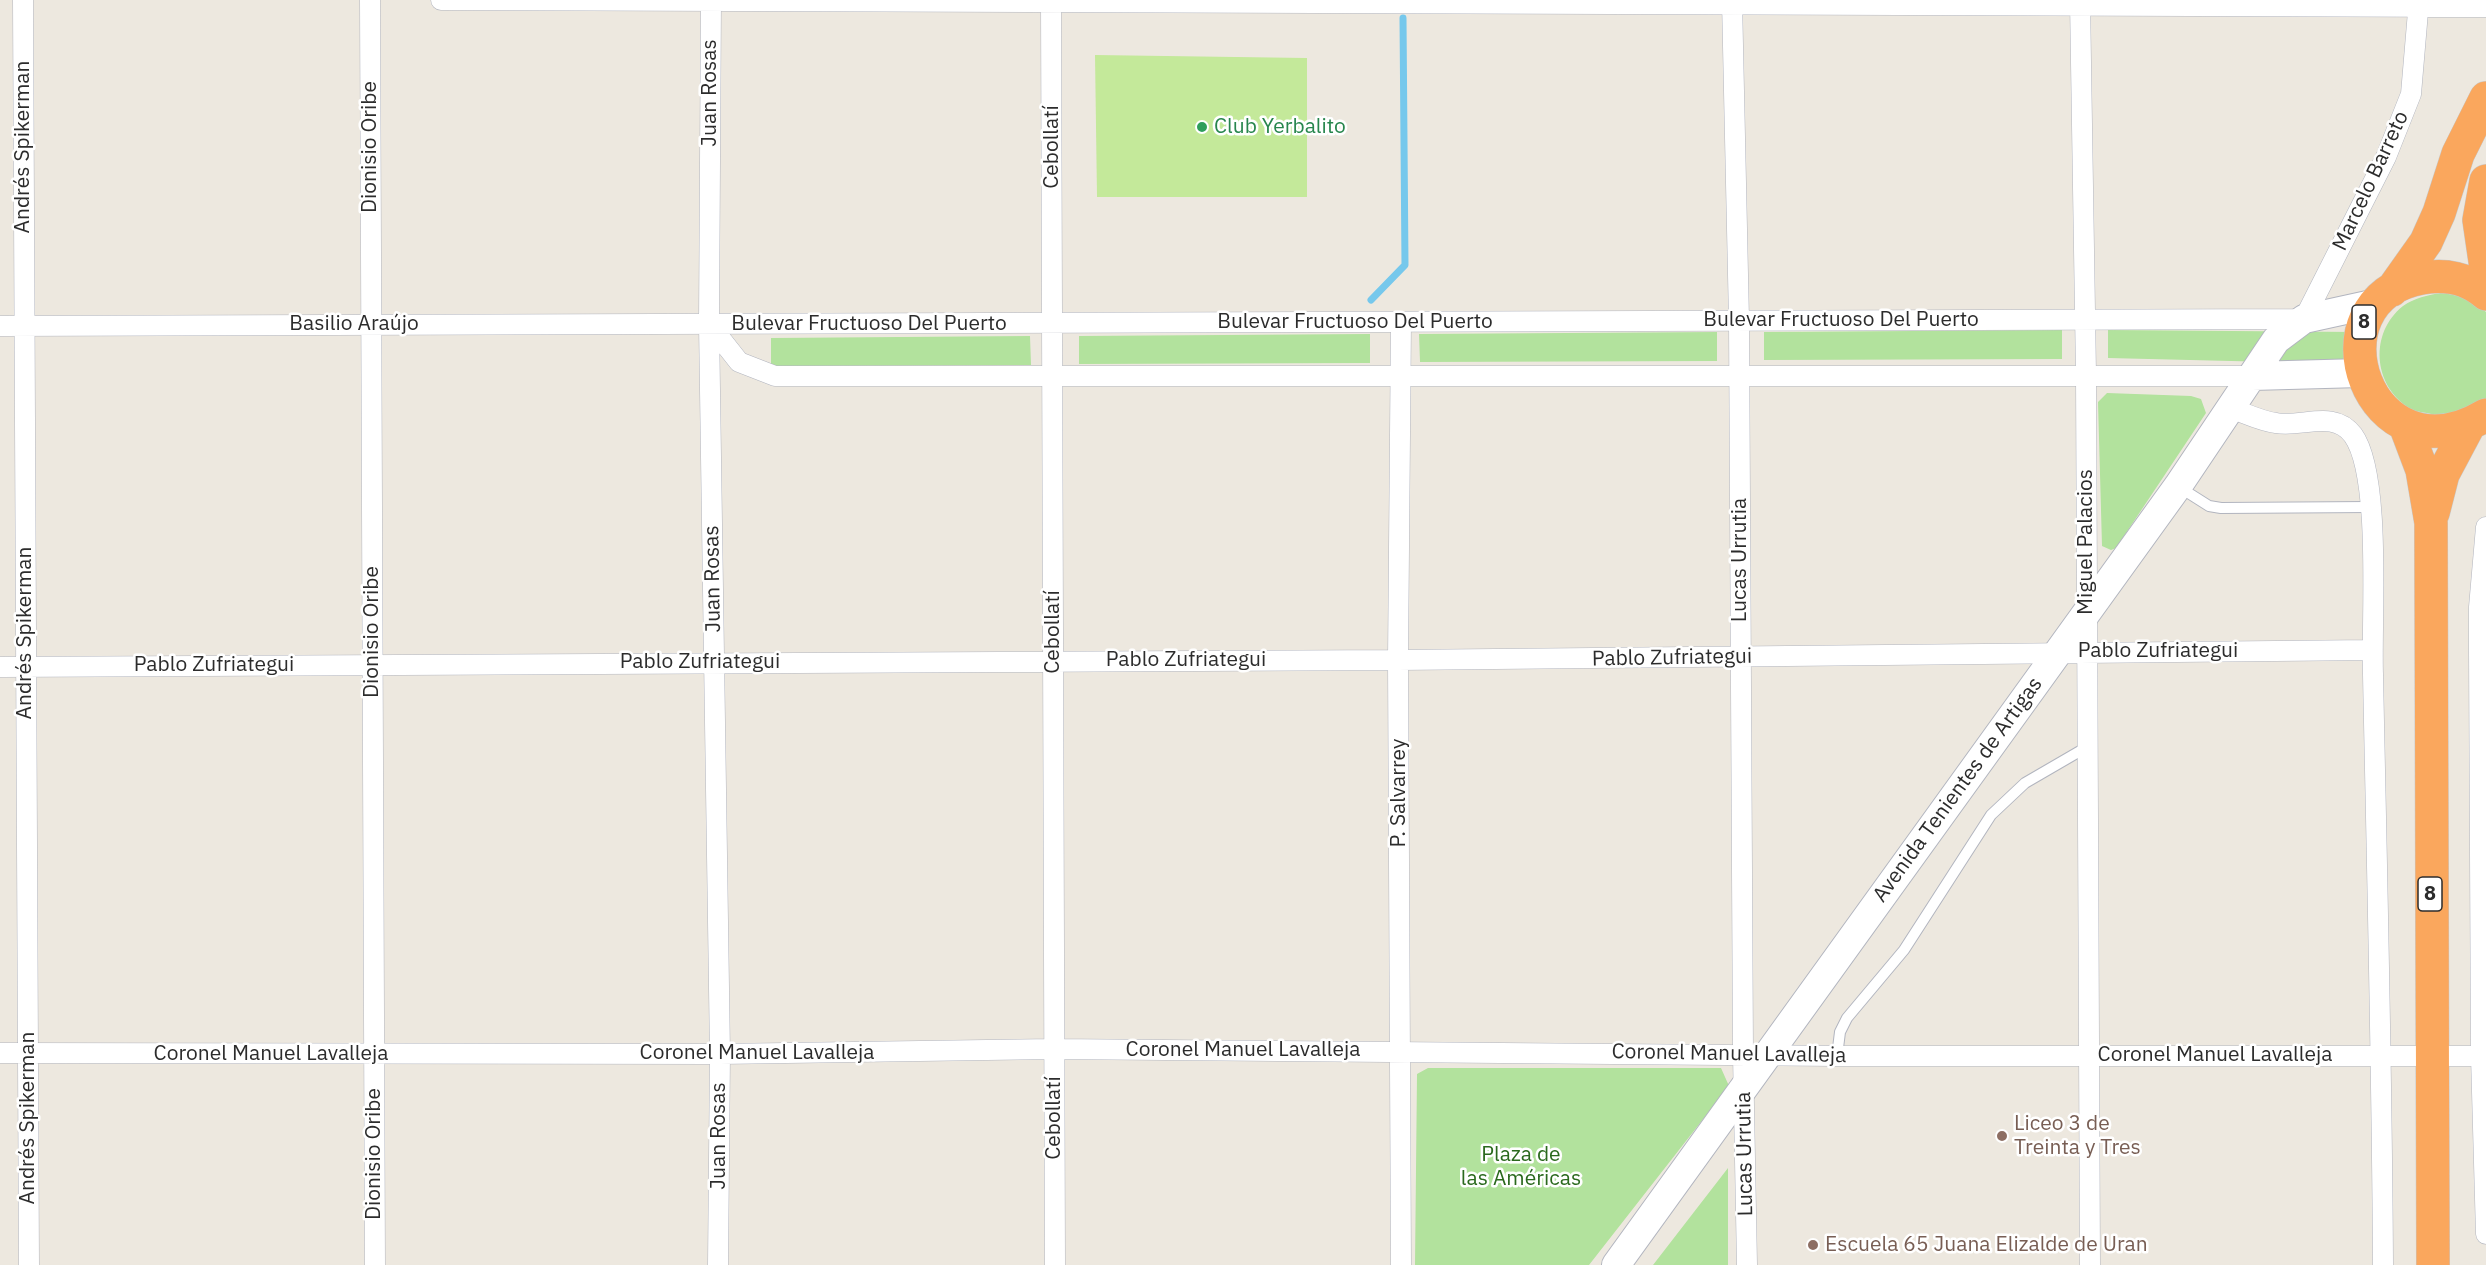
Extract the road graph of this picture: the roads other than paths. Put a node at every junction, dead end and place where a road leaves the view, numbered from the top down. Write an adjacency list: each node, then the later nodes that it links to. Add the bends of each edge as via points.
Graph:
1 (23, 0): 24 (street, Andrés Spikerman)
2 (370, 0): 20 (street, Dionisio Oribe)
3 (441, 0): 4 (street)
4 (711, 0): 5 (street); 21 (street, Juan Rosas)
5 (1051, 1): 6 (street); 22 (street, Cebollatí)
6 (1373, 1): 7 (street)
7 (1732, 2): 8 (street); 17 (street, Lucas Urrutia)
8 (2080, 3): 9 (street); 18 (street, Miguel Palacios)
9 (2419, 4): 10 (street); 16 (street, Marcelo Barreto, via 2410,94 2386,157)
10 (2486, 7)
11 (2486, 98): 15 (highway, 8, via 2458,154 2426,242)
12 (2486, 181): 13 (highway, via 2479,220)
13 (2486, 268)
14 (2486, 294): 15 (highway, 8, via 2458,278 2435,276 2413,280)
15 (2385, 296): 16 (street, Bulevar Fructuoso Del Puerto); 25 (highway, 8, via 2365,320 2359,355)
16 (2304, 319): 18 (street, Bulevar Fructuoso Del Puerto); 29 (street, Avenida Tenientes de Artigas, via 2276,340)
17 (1739, 320): 18 (street, Bulevar Fructuoso Del Puerto); 19 (street, Bulevar Fructuoso Del Puerto); 27 (street, Lucas Urrutia)
18 (2084, 320): 26 (street, Miguel Palacios)
19 (1401, 322): 22 (street, Bulevar Fructuoso Del Puerto); 28 (street, P. Salvarrey)
20 (369, 324): 21 (street, Basilio Araújo); 24 (street, Basilio Araújo); 47 (street, Dionisio Oribe)
21 (709, 324): 22 (street, Bulevar Fructuoso Del Puerto); 30 (street, Bulevar Fructuoso Del Puerto, via 739,362 775,376); 46 (street, Juan Rosas)
22 (1053, 324): 30 (street, Cebollatí)
23 (0, 326): 24 (street, Basilio Araújo)
24 (24, 326): 49 (street, Andrés Spikerman)
25 (2361, 373): 29 (street, Bulevar Fructuoso Del Puerto); 33 (highway, 8, via 2370,395 2386,413)
26 (2086, 374): 27 (street, Bulevar Fructuoso Del Puerto); 29 (street, Bulevar Fructuoso Del Puerto); 38 (street, Miguel Palacios)
27 (1739, 375): 28 (street, Bulevar Fructuoso Del Puerto); 43 (street, Lucas Urrutia)
28 (1402, 376): 30 (street, Bulevar Fructuoso Del Puerto); 45 (street, P. Salvarrey)
29 (2252, 376): 31 (street, Avenida Tenientes de Artigas)
30 (1053, 377): 44 (street, Cebollatí)
31 (2230, 408): 34 (street, Avenida Tenientes de Artigas); 35 (street, via 2278,424 2325,419 2352,433 2364,463)
32 (2477, 420): 33 (highway, 8, via 2448,432); 36 (highway, 8, via 2443,474)
33 (2405, 425): 36 (highway, 8, via 2422,470)
34 (2178, 486): 35 (lane, via 2209,506 2221,508); 38 (street, Avenida Tenientes de Artigas)
35 (2370, 507): 39 (street)
36 (2431, 523): 62 (highway, 8)
37 (2486, 527): 40 (street, via 2479,607)
38 (2086, 612): 41 (street, Avenida Tenientes de Artigas); 42 (street, Miguel Palacios)
39 (2372, 650): 42 (street, Pablo Zufriategui); 61 (street)
40 (2482, 650): 60 (street)
41 (2056, 652): 42 (street, Pablo Zufriategui); 43 (street, Pablo Zufriategui); 57 (street, Avenida Tenientes de Artigas)
42 (2086, 652): 50 (street, Miguel Palacios)
43 (1740, 657): 45 (street, Pablo Zufriategui); 57 (street, Lucas Urrutia)
44 (1053, 660): 45 (street, Pablo Zufriategui); 46 (street, Pablo Zufriategui); 51 (street, Cebollatí)
45 (1398, 660): 52 (street, P. Salvarrey)
46 (714, 662): 47 (street, Pablo Zufriategui); 56 (street, Juan Rosas)
47 (373, 664): 49 (street, Pablo Zufriategui); 55 (street, Dionisio Oribe)
48 (0, 667): 49 (street, Pablo Zufriategui)
49 (25, 667): 54 (street, Andrés Spikerman)
50 (2087, 747): 58 (street, Miguel Palacios); 59 (lane, via 2025,783 1991,814 1904,950 1848,1018 1840,1032)
51 (1053, 1049): 52 (street, Coronel Manuel Lavalleja); 56 (street, Coronel Manuel Lavalleja); 68 (street, Cebollatí)
52 (1400, 1051): 57 (street, Coronel Manuel Lavalleja); 69 (street, P. Salvarrey)
53 (0, 1053): 54 (street, Coronel Manuel Lavalleja)
54 (28, 1053): 55 (street, Coronel Manuel Lavalleja); 65 (street, Andrés Spikerman)
55 (374, 1054): 56 (street, Coronel Manuel Lavalleja); 66 (street, Dionisio Oribe)
56 (720, 1054): 67 (street, Juan Rosas)
57 (1756, 1054): 59 (street, Coronel Manuel Lavalleja); 63 (street, Avenida Tenientes de Artigas)
58 (2088, 1054): 59 (street, Coronel Manuel Lavalleja); 61 (street, Coronel Manuel Lavalleja); 72 (street, Miguel Palacios)
59 (1837, 1056)
60 (2483, 1056): 62 (street, Coronel Manuel Lavalleja); 64 (street)
61 (2382, 1057): 62 (street, Coronel Manuel Lavalleja); 73 (street)
62 (2431, 1057): 74 (highway, 8)
63 (1743, 1092): 70 (street, Avenida Tenientes de Artigas); 71 (street, Lucas Urrutia)
64 (2486, 1234)
65 (29, 1265)
66 (375, 1265)
67 (718, 1265)
68 (1055, 1265)
69 (1401, 1265)
70 (1616, 1265)
71 (1747, 1265)
72 (2090, 1265)
73 (2383, 1265)
74 (2433, 1265)

